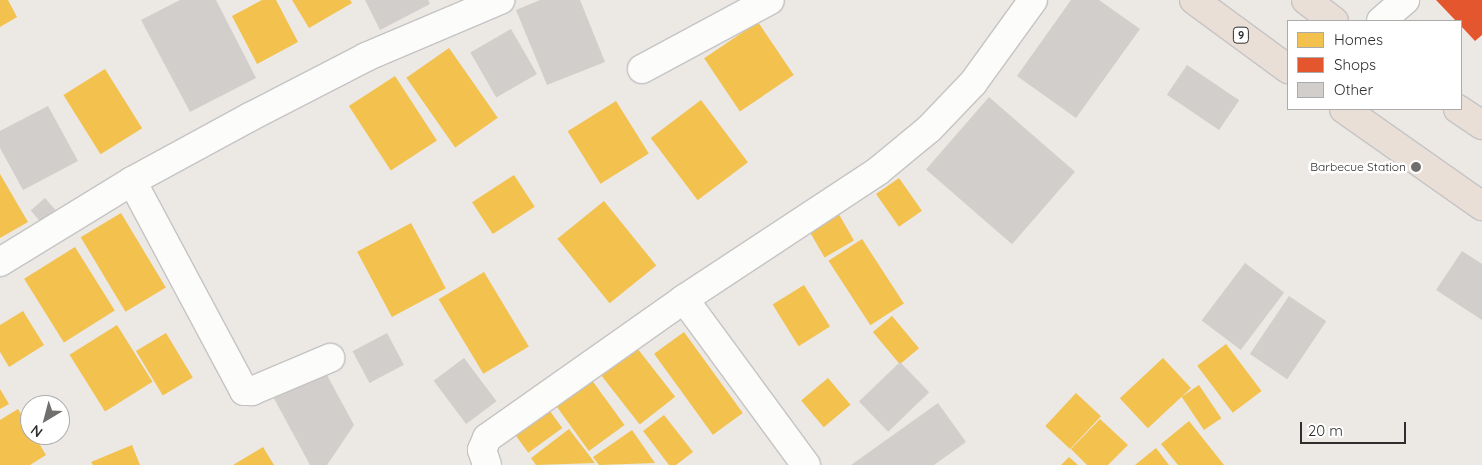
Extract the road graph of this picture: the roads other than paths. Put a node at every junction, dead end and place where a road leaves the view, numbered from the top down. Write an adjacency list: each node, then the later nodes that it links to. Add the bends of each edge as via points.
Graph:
1 (500, 0): 14 (street, via 366,57)
2 (770, 0): 10 (street)
3 (1033, 0): 17 (street, via 973,83 929,129 878,170)
4 (1194, 0): 9 (highway, 9)
5 (1306, 0): 7 (highway)
6 (1405, 0): 8 (street)
7 (1333, 20)
8 (1382, 20)
9 (1287, 68)
10 (642, 69)
11 (1345, 110): 15 (highway)
12 (1460, 110): 13 (highway)
13 (1482, 125)
14 (132, 181): 16 (street); 18 (street, via 244,392)
15 (1482, 206)
16 (0, 262)
17 (684, 298): 19 (street, via 487,438 482,450); 20 (street)
18 (330, 358)
19 (487, 465)
20 (806, 465)

